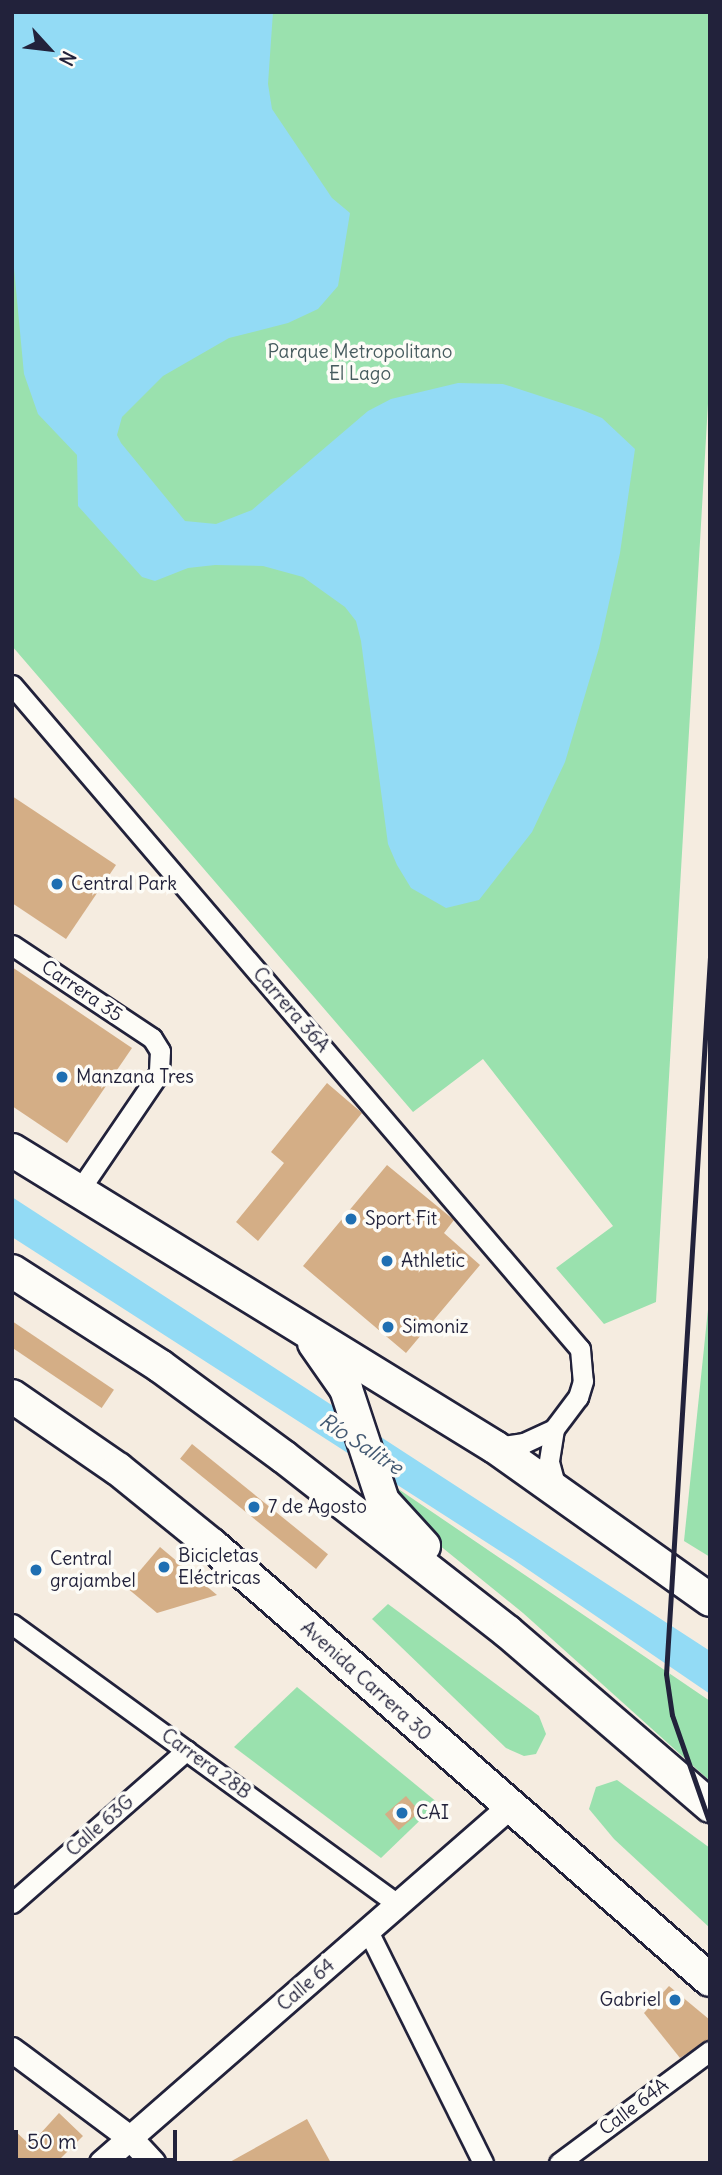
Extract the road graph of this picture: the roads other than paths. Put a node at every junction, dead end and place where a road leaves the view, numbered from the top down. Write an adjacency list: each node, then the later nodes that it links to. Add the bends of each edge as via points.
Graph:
1 (12, 685): 8 (street, Carrera 36A, via 570,1335 580,1349 583,1381 578,1397)
2 (12, 945): 4 (street, Carrera 35, via 152,1038 160,1051 159,1073)
3 (12, 1150): 4 (highway)
4 (78, 1192): 6 (highway)
5 (12, 1271): 13 (highway, via 170,1373)
6 (300, 1327): 9 (highway); 13 (highway, via 346,1390 376,1486 393,1513)
7 (12, 1396): 16 (highway, Avenida Carrera 30, via 118,1469 212,1545)
8 (554, 1429): 9 (street, via 524,1443); 10 (street, via 549,1462)
9 (495, 1447): 10 (highway)
10 (556, 1489): 11 (highway)
11 (710, 1600)
12 (12, 1624): 14 (street, Carrera 28B)
13 (508, 1632): 15 (highway)
14 (187, 1750): 17 (street, Calle 63G); 18 (street, Carrera 28B)
15 (710, 1806)
16 (510, 1807): 18 (street, Calle 64); 20 (highway, Avenida Carrera 30)
17 (12, 1903)
18 (398, 1904): 19 (street, Calle 64)
19 (368, 1931): 23 (street, Calle 64); 26 (street)
20 (710, 1980)
21 (12, 2050): 23 (street)
22 (710, 2051): 27 (street, Calle 64A)
23 (130, 2138): 24 (street, Calle 64); 25 (street)
24 (102, 2163)
25 (153, 2163)
26 (483, 2163)
27 (559, 2163)

